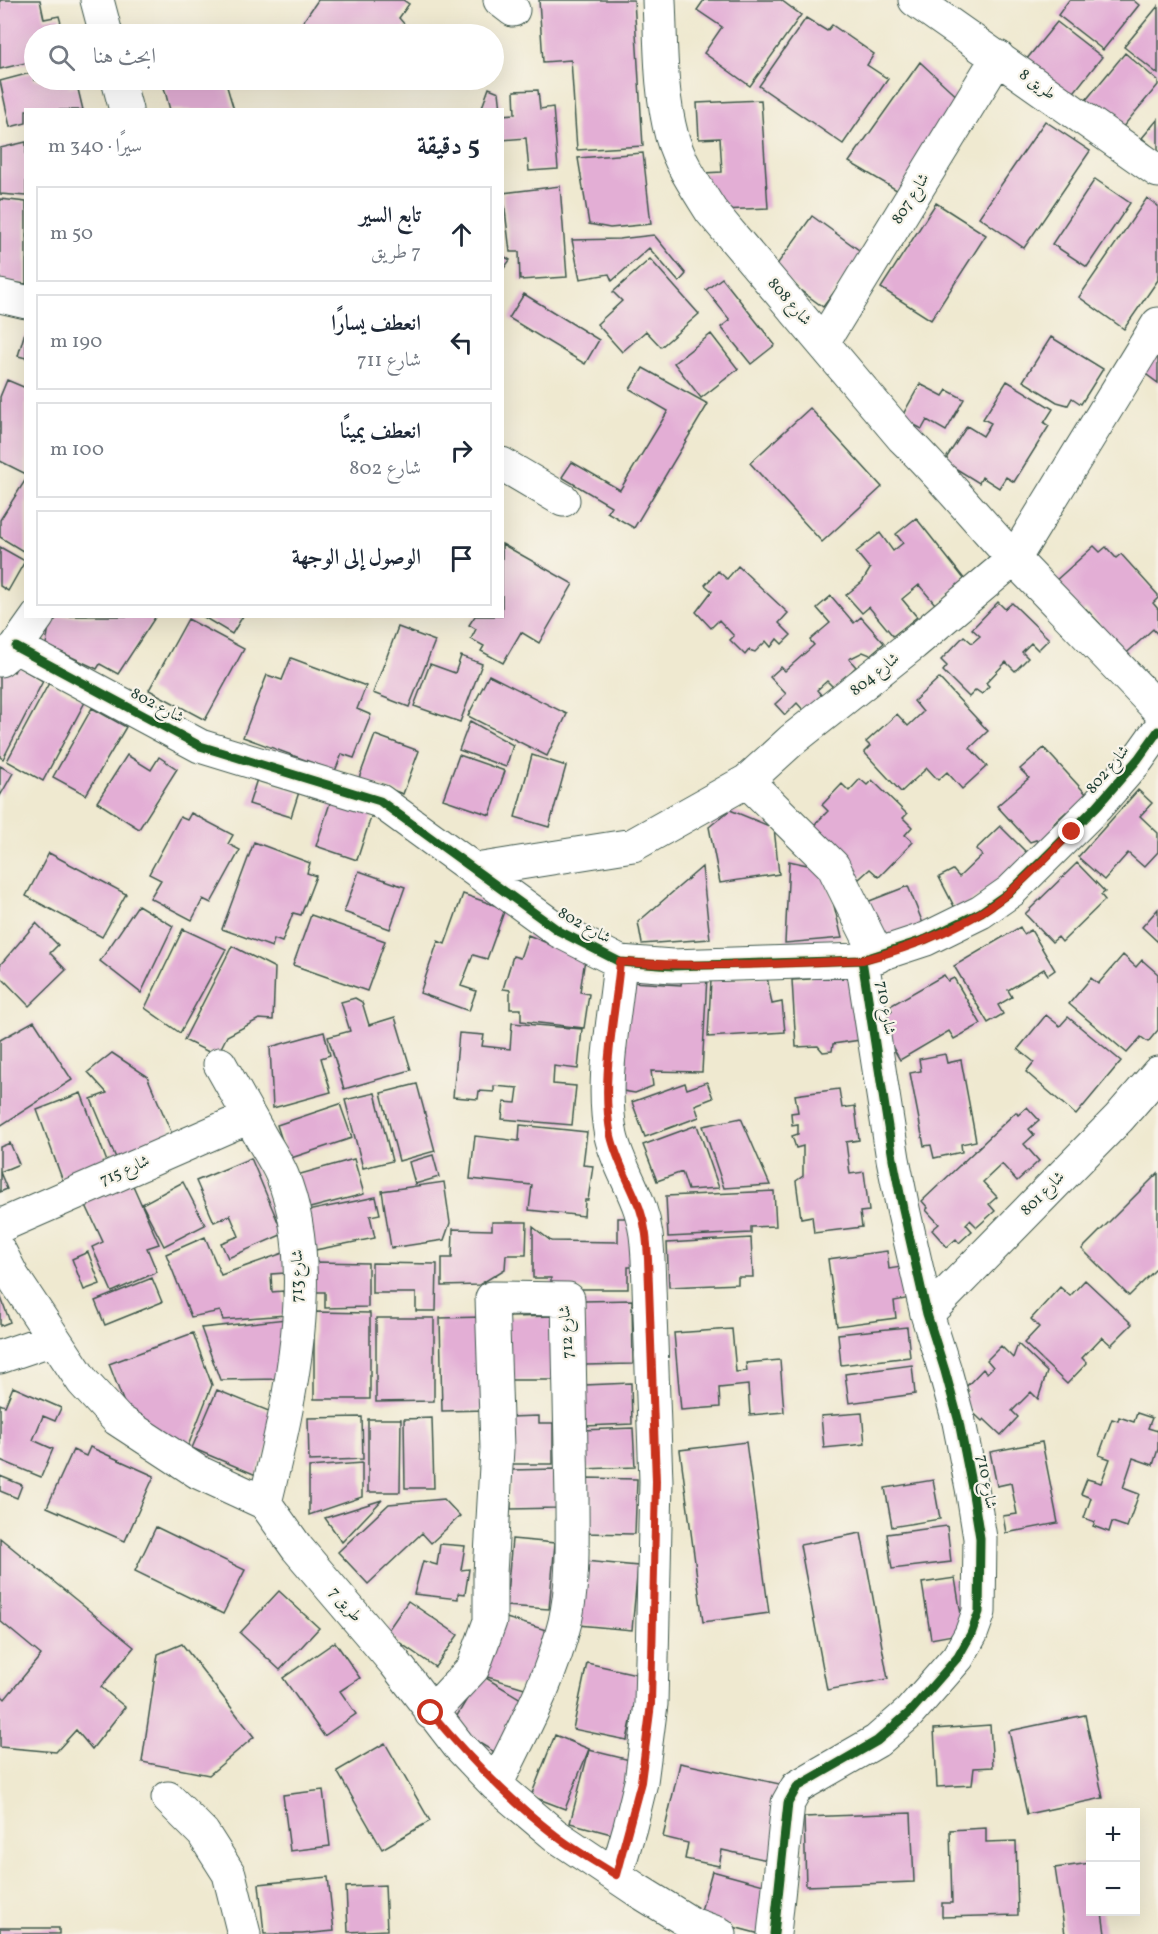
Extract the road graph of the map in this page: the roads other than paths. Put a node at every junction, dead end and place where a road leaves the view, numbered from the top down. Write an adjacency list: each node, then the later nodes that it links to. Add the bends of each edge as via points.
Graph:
1 (98, 0): 4 (street)
2 (659, 0): 12 (street, شارع 808, via 664,101 686,172 711,211)
3 (915, 0): 5 (street, طريق 8)
4 (104, 24)
5 (998, 57): 8 (street, طريق 8); 12 (street, شارع 807)
6 (121, 90): 7 (street)
7 (125, 108)
8 (1158, 171)
9 (0, 296): 10 (street)
10 (24, 302)
11 (1158, 324): 15 (street, شارع 804)
12 (823, 342): 15 (street, شارع 808, via 903,438)
13 (504, 465): 14 (street)
14 (563, 500)
15 (1014, 559): 18 (street, شارع 808); 20 (street, شارع 804)
16 (37, 618): 17 (street)
17 (8, 654): 21 (street, شارع 802, via 200,746 380,801)
18 (1158, 710)
19 (1158, 731): 22 (street, شارع 802, via 1097,806 1011,891 981,912 935,935)
20 (747, 781): 21 (street, شارع 804, via 633,845); 22 (street, شارع 710, via 833,866)
21 (476, 870): 23 (street, شارع 802, via 559,931)
22 (870, 958): 23 (street, شارع 802, via 672,966); 29 (street, شارع 710, via 893,1159)
23 (620, 962): 36 (street, via 608,1077 609,1112 616,1153 645,1227 656,1481 651,1704 641,1782)
24 (220, 1064): 26 (street, شارع 713)
25 (1158, 1073): 29 (street, شارع 801)
26 (249, 1117): 27 (street, شارع 715); 32 (street, شارع 713, via 282,1175 299,1248 297,1338 286,1418)
27 (0, 1226)
28 (0, 1252): 30 (street, 7 طريق)
29 (927, 1314): 39 (street, شارع 710, via 959,1422 972,1488 980,1538 979,1612 958,1657 909,1713 877,1741 797,1787 788,1803)
30 (53, 1339): 31 (street); 32 (street, 7 طريق, via 83,1382 117,1419 198,1472)
31 (0, 1357)
32 (265, 1503): 33 (street, 7 طريق)
33 (431, 1713): 34 (street, 7 طريق); 34 (street, شارع 712, via 472,1668 490,1621 497,1448 492,1298 568,1299 570,1592 558,1648 540,1697)
34 (496, 1785): 36 (street, 7 طريق, via 555,1836)
35 (168, 1798): 37 (street, via 203,1833 229,1874)
36 (616, 1875): 38 (street, 7 طريق, via 692,1923)
37 (244, 1934)
38 (720, 1934)
39 (774, 1934)

